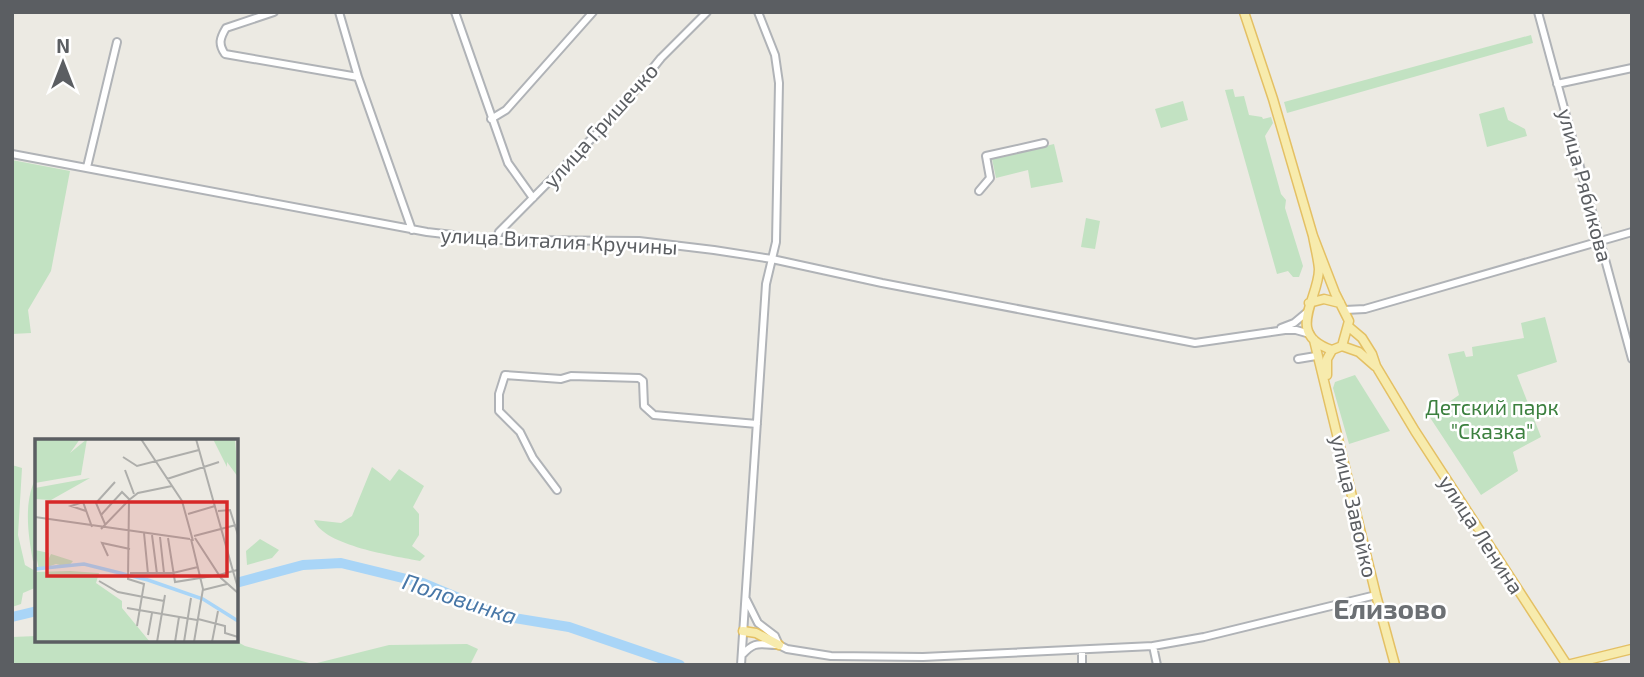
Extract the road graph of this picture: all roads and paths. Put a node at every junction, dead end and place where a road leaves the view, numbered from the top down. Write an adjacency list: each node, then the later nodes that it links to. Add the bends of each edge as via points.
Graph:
1 (274, 12): 11 (street, via 226,28 220,37 225,54)
2 (339, 12): 11 (street)
3 (455, 12): 13 (street)
4 (593, 12): 13 (street, via 506,110)
5 (707, 12): 18 (street, улица Гришечко)
6 (758, 12): 24 (street, via 775,55 779,83)
7 (1244, 12): 21 (main road)
8 (1538, 12): 12 (street, улица Рябикова)
9 (117, 42): 16 (street)
10 (1632, 68): 12 (street)
11 (358, 77): 19 (street)
12 (1558, 84): 23 (street, улица Рябикова)
13 (491, 119): 18 (street, via 508,163)
14 (1044, 143): 17 (street, via 986,156 990,178)
15 (12, 154): 16 (street, улица Виталия Кручины)
16 (88, 167): 19 (street, улица Виталия Кручины)
17 (979, 191)
18 (533, 198): 22 (street, улица Гришечко)
19 (412, 230): 22 (street, улица Виталия Кручины)
20 (1632, 232): 23 (street)
21 (1313, 236): 25 (main road, via 1319,270); 26 (main road)
22 (496, 240): 24 (street, улица Виталия Кручины, via 639,241)
23 (1601, 240): 27 (street); 36 (street, улица Рябикова)
24 (772, 259): 30 (street, улица Виталия Кручины, via 1195,343); 39 (street, via 766,284)
25 (1310, 303): 26 (main road, via 1324,299); 28 (main road)
26 (1342, 307): 27 (street); 29 (main road)
27 (1365, 309): 29 (street)
28 (1306, 313): 30 (street, улица Виталия Кручины); 31 (main road)
29 (1349, 324): 32 (main road); 37 (main road, улица Ленина)
30 (1270, 332): 31 (street, улица Виталия Кручины, via 1296,330)
31 (1312, 337): 33 (main road); 34 (main road, улица Завойко)
32 (1342, 346): 33 (main road); 37 (main road, улица Ленина)
33 (1332, 350): 38 (main road, улица Завойко, via 1325,368)
34 (1316, 356): 35 (street); 38 (main road, улица Завойко)
35 (1298, 359)
36 (1632, 359)
37 (1376, 366): 52 (main road, улица Ленина)
38 (1327, 388): 41 (main road, улица Завойко)
39 (757, 427): 40 (street, via 654,415 644,407 639,378 505,375 499,411 520,432); 42 (street)
40 (557, 490)
41 (1376, 596): 45 (street); 51 (main road, улица Завойко)
42 (746, 599): 43 (street); 44 (street, via 755,619)
43 (743, 631): 44 (main road); 48 (street)
44 (779, 645): 47 (street, via 831,656); 48 (street, via 750,646)
45 (1153, 646): 47 (street); 50 (street)
46 (1632, 649): 52 (main road)
47 (1082, 650): 49 (street)
48 (741, 660)
49 (1082, 665)
50 (1157, 665)
51 (1395, 665)
52 (1567, 665)

